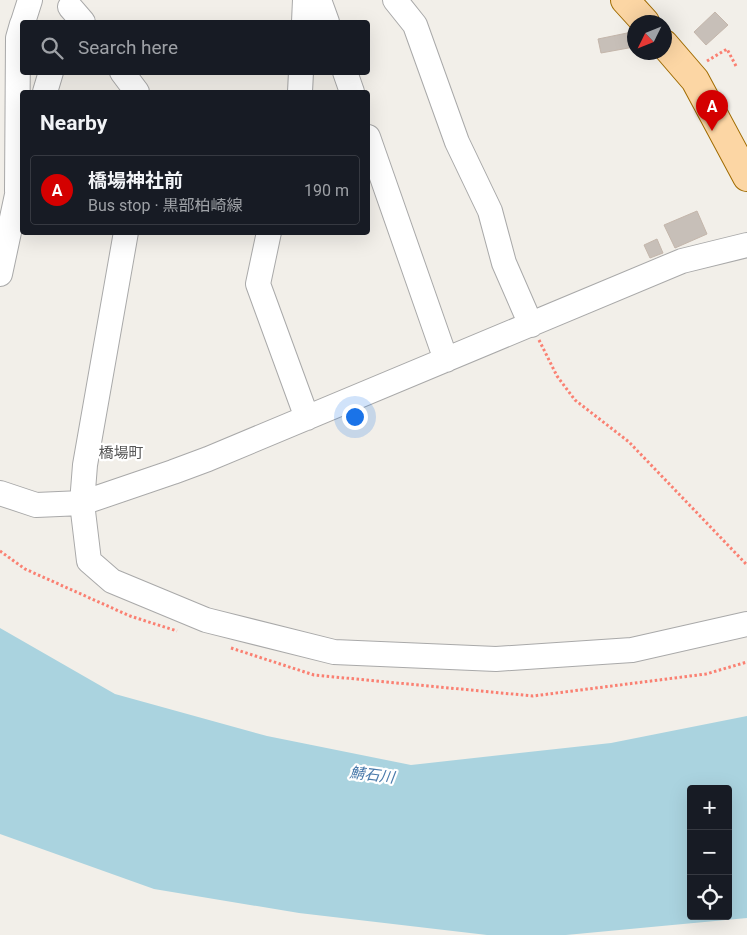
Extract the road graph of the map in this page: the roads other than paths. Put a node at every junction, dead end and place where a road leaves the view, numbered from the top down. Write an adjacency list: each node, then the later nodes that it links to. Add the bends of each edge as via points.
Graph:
1 (30, 0): 7 (street)
2 (305, 0): 8 (street)
3 (319, 0): 9 (street)
4 (395, 0): 27 (street, via 415,25 456,142 490,211 504,262)
5 (625, 0): 6 (main road)
6 (639, 15)
7 (25, 20)
8 (304, 20)
9 (326, 20)
10 (672, 53): 21 (main road, via 696,80)
11 (20, 66): 22 (street)
12 (50, 75): 16 (street)
13 (124, 75): 17 (street)
14 (301, 75): 18 (street)
15 (346, 75): 19 (street)
16 (46, 90)
17 (136, 90)
18 (300, 90)
19 (351, 90)
20 (370, 143): 28 (street)
21 (747, 177)
22 (16, 186): 26 (street)
23 (125, 235): 31 (street, via 85,465)
24 (268, 235): 29 (street, via 258,284)
25 (747, 245): 27 (street, via 682,261)
26 (0, 274)
27 (531, 325): 28 (street)
28 (446, 360): 29 (street)
29 (307, 418): 31 (street, via 208,459)
30 (0, 493): 31 (street, via 36,505)
31 (82, 503): 32 (street, via 89,561 112,581 206,620 334,652 496,659 632,650)
32 (747, 624)

